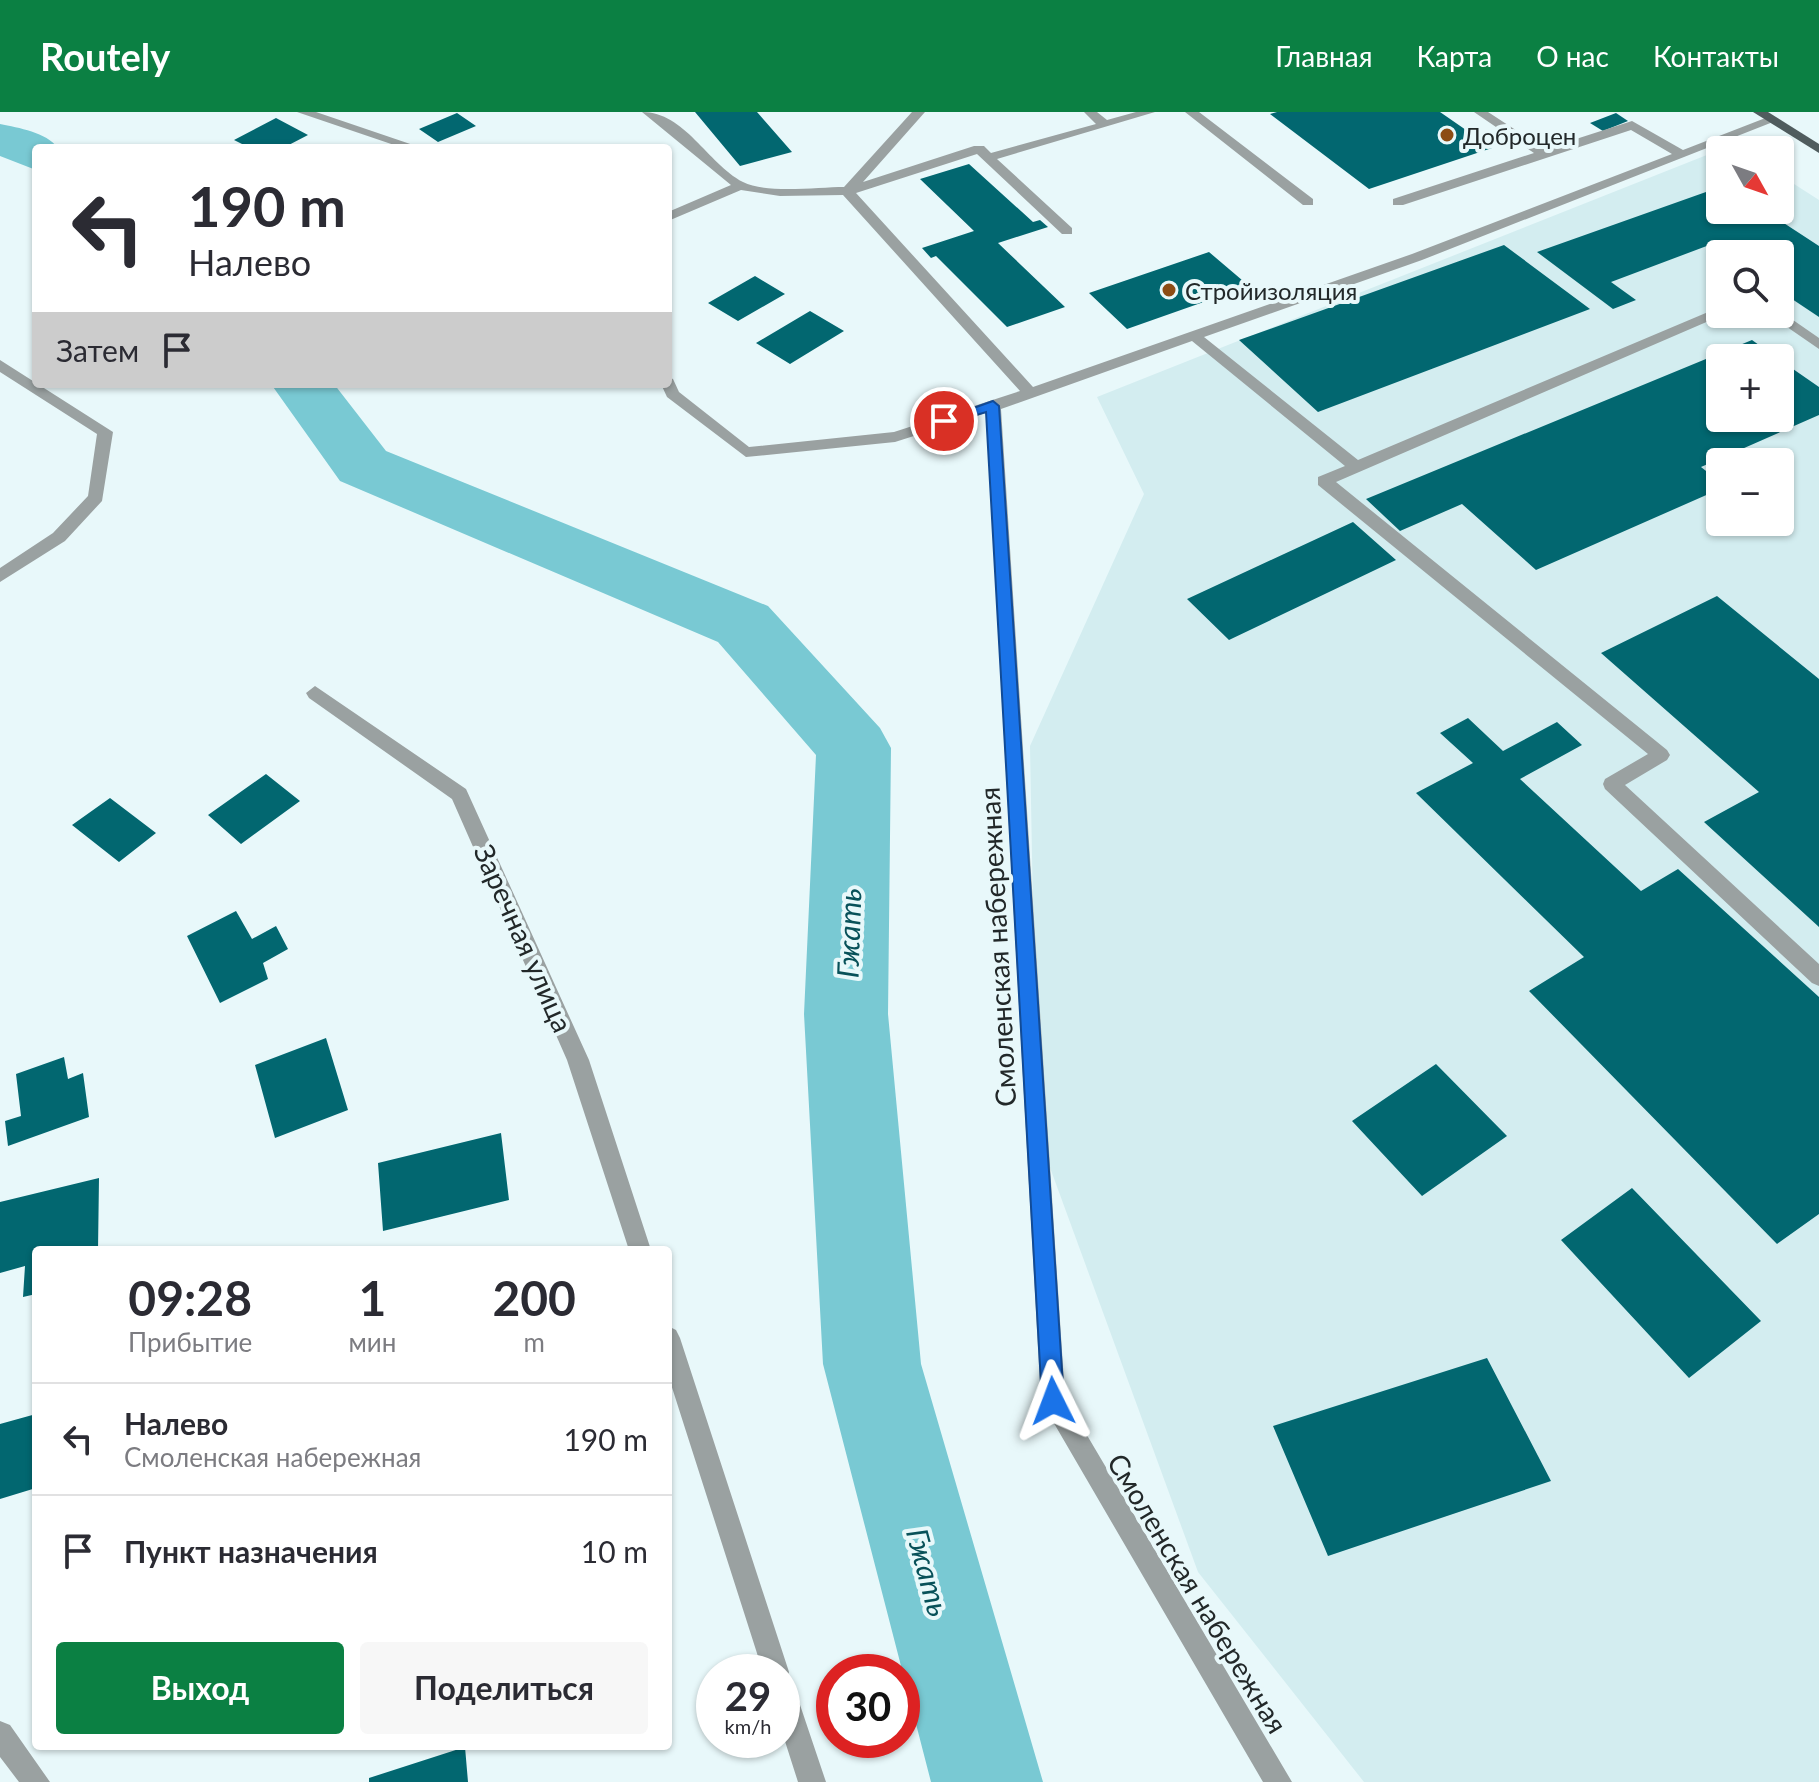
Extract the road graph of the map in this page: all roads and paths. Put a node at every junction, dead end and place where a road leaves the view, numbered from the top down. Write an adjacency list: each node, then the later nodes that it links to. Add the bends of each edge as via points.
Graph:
1 (303, 112): 11 (street)
2 (648, 112): 16 (street)
3 (919, 112): 17 (street)
4 (1090, 112): 10 (street)
5 (1149, 112): 10 (street)
6 (1191, 112): 18 (street)
7 (1480, 112): 13 (street)
8 (1759, 112): 9 (main road)
9 (1772, 120): 12 (main road); 14 (street)
10 (1105, 125): 15 (street)
11 (403, 144)
12 (1819, 149)
13 (1544, 154): 14 (street, via 1632,125); 19 (street)
14 (1682, 155): 24 (street, via 1417,257)
15 (987, 158): 17 (street, via 979,149); 21 (street)
16 (740, 186): 17 (street, via 780,192); 20 (street)
17 (847, 191): 30 (street)
18 (1308, 202)
19 (1398, 202)
20 (672, 215)
21 (1067, 231)
22 (1706, 317): 32 (street)
23 (1794, 327): 25 (street)
24 (1193, 335): 30 (street); 32 (street)
25 (1819, 345)
26 (0, 365): 27 (street)
27 (32, 385)
28 (36, 388): 33 (street, via 105,432 96,497 59,537)
29 (670, 388): 31 (street, via 746,452 895,437)
30 (1030, 393): 31 (street)
31 (993, 406): 43 (street, Смоленская набережная, via 1053,1401)
32 (1358, 468): 35 (street, via 1324,481 1661,755 1612,784)
33 (0, 576)
34 (315, 693): 36 (street, Заречная улица, via 459,794 578,1060)
35 (1819, 977)
36 (639, 1246)
37 (672, 1350): 38 (street)
38 (770, 1654)
39 (0, 1735): 41 (street)
40 (800, 1745): 42 (street)
41 (36, 1782)
42 (812, 1782)
43 (1278, 1782)

